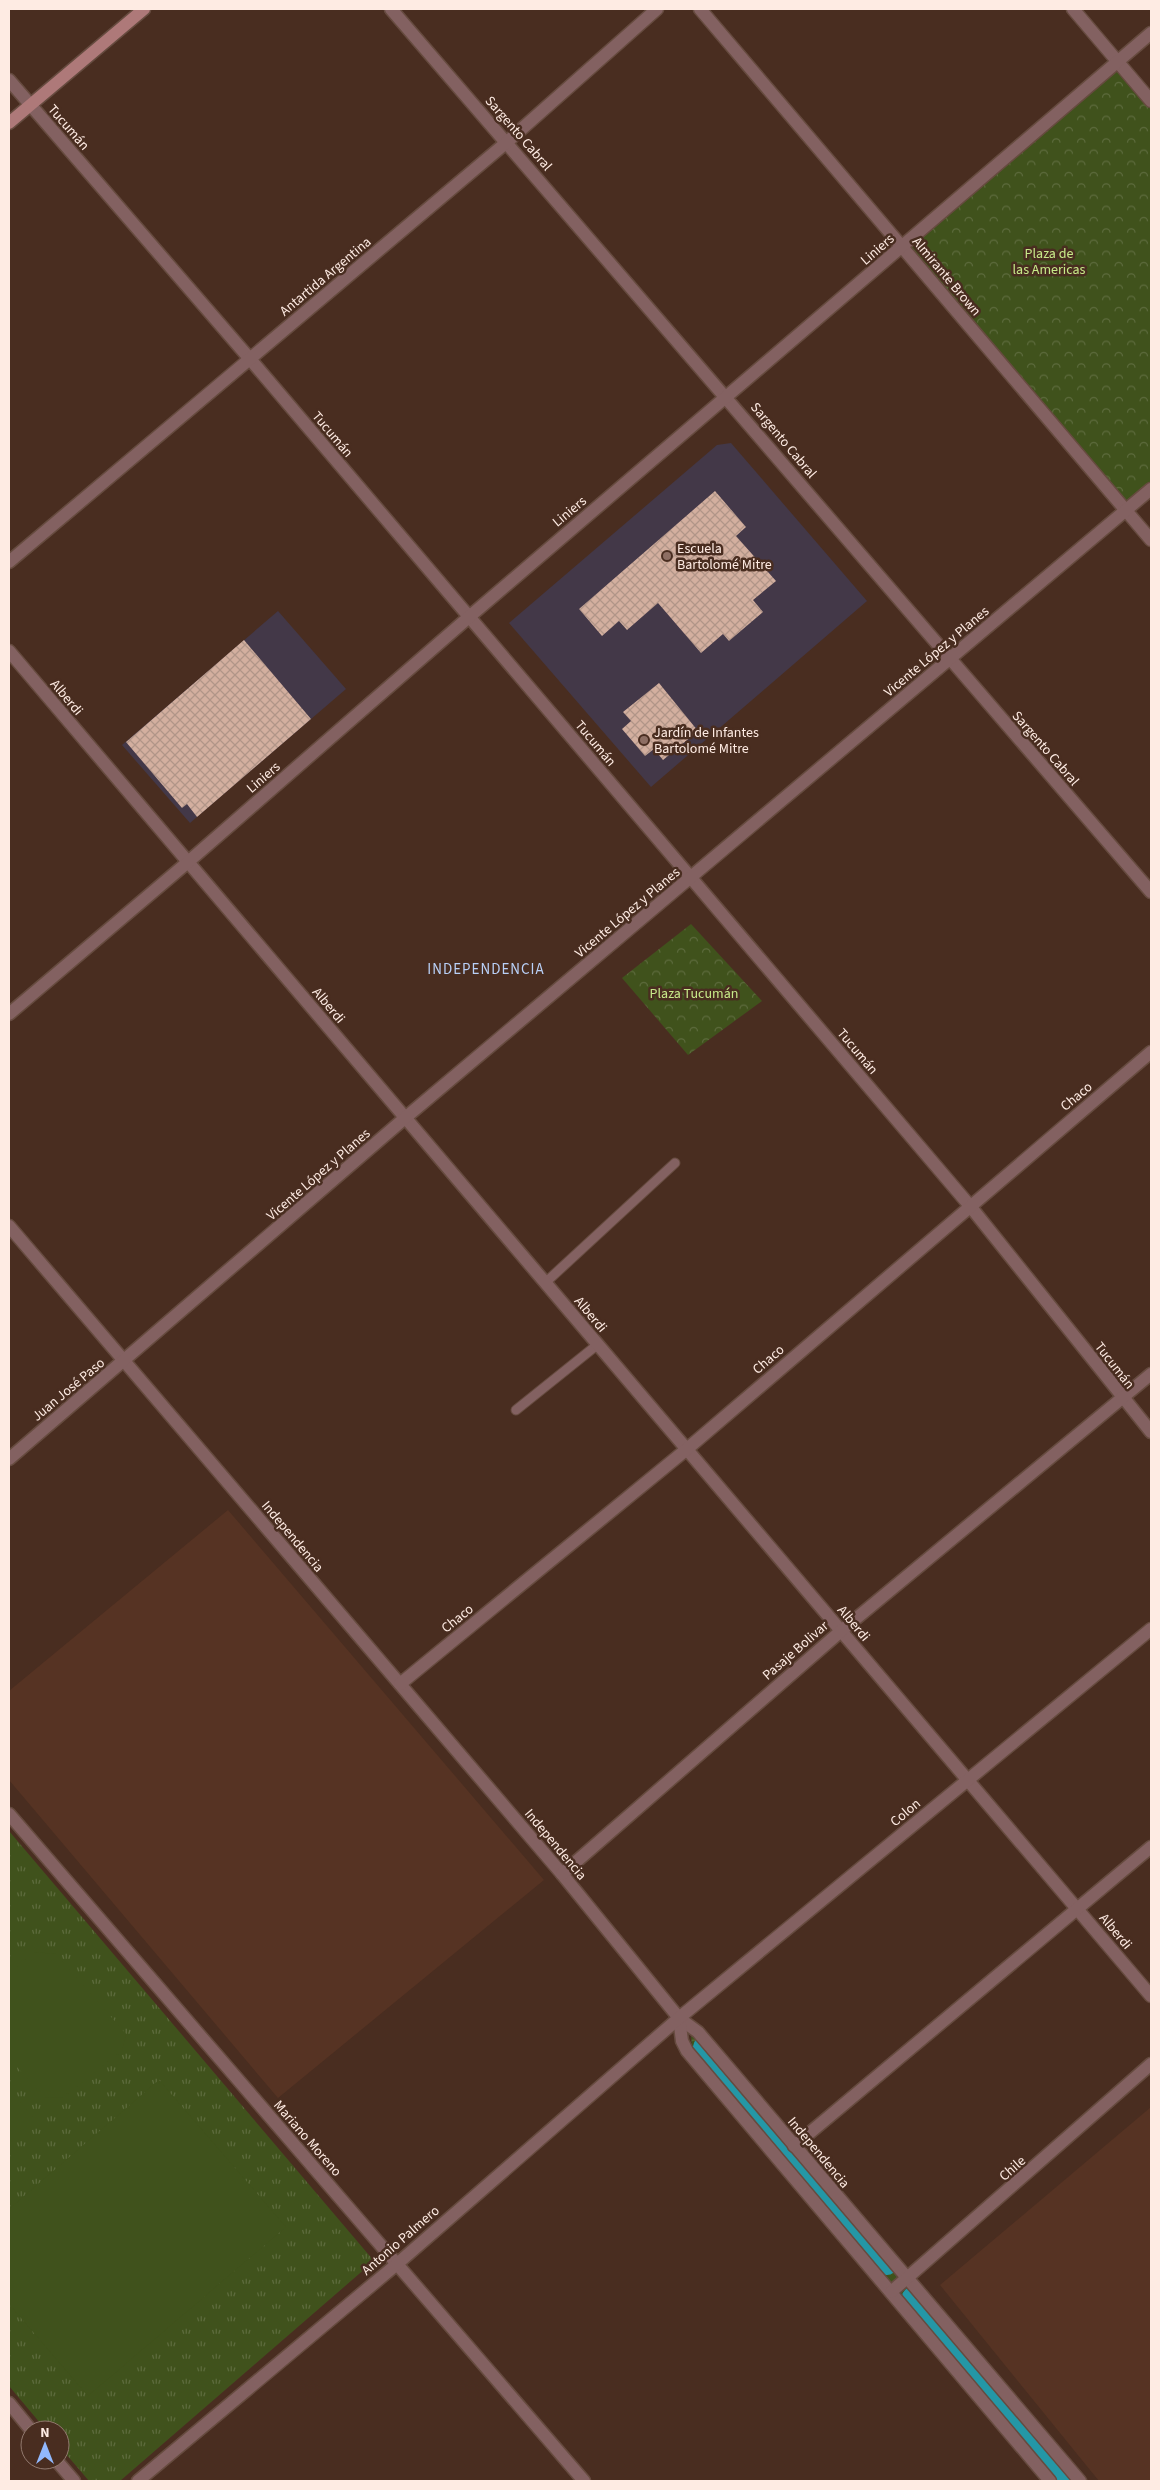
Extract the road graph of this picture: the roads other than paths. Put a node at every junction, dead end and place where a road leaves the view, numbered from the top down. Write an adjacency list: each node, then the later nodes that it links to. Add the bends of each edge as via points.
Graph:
1 (144, 9): 10 (main road)
2 (391, 9): 12 (street, Sargento Cabral)
3 (657, 9): 12 (street, Antartida Argentina)
4 (700, 9): 13 (street, Almirante Brown)
5 (1073, 9): 7 (street)
6 (1151, 34): 7 (street, Liniers)
7 (1118, 62): 9 (street); 13 (street, Liniers)
8 (9, 80): 10 (street, Tucumán)
9 (1151, 101)
10 (30, 105): 11 (main road); 14 (street, Tucumán)
11 (9, 123)
12 (507, 142): 14 (street, Antartida Argentina); 15 (street, Sargento Cabral)
13 (902, 247): 15 (street, Liniers); 17 (street, Almirante Brown)
14 (250, 359): 19 (street, Antartida Argentina); 20 (street, Tucumán)
15 (727, 397): 20 (street, Liniers); 22 (street, Sargento Cabral)
16 (1151, 489): 17 (street, Vicente López y Planes)
17 (1126, 510): 18 (street, Almirante Brown); 22 (street, Vicente López y Planes)
18 (1151, 540)
19 (9, 562)
20 (469, 616): 23 (street, Liniers); 24 (street, Tucumán)
21 (9, 651): 23 (street, Alberdi)
22 (949, 660): 24 (street, Vicente López y Planes); 25 (street, Sargento Cabral)
23 (188, 862): 26 (street, Liniers); 28 (street, Alberdi)
24 (691, 878): 28 (street, Vicente López y Planes); 30 (street, Tucumán)
25 (1151, 892)
26 (9, 1014)
27 (1151, 1052): 30 (street, Chaco)
28 (405, 1118): 32 (street, Alberdi); 34 (street, Vicente López y Planes)
29 (675, 1163): 32 (lane)
30 (970, 1206): 36 (street, Tucumán); 39 (street, Chaco)
31 (10, 1229): 34 (street, Independencia)
32 (545, 1283): 33 (street, Alberdi)
33 (598, 1344): 37 (lane); 39 (street, Alberdi)
34 (124, 1361): 40 (street, Juan José Paso); 43 (street, Independencia)
35 (1151, 1374): 36 (street, Pasaje Bolivar)
36 (1123, 1398): 38 (street, Tucumán); 42 (street, Pasaje Bolivar)
37 (516, 1410)
38 (1151, 1432)
39 (686, 1449): 42 (street, Alberdi); 43 (street, Chaco)
40 (9, 1459)
41 (1151, 1629): 44 (street, Colon)
42 (840, 1631): 44 (street, Alberdi); 47 (street, Pasaje Bolivar)
43 (400, 1684): 47 (street, Independencia)
44 (967, 1780): 48 (street, Alberdi); 50 (street, Colon)
45 (9, 1814): 53 (street, Mariano Moreno)
46 (1151, 1847): 48 (street)
47 (562, 1874): 50 (street, Independencia)
48 (1078, 1910): 49 (street, Alberdi); 52 (street)
49 (1151, 1996)
50 (680, 2018): 52 (street, Independencia, via 698,2032); 53 (street, Antonio Palmero); 55 (street, via 686,2051)
51 (1151, 2064): 54 (street, Chile)
52 (794, 2146): 54 (street, Independencia)
53 (397, 2264): 60 (street, Antonio Palmero); 61 (street, Mariano Moreno)
54 (908, 2279): 55 (street, Chile); 63 (street, Independencia)
55 (891, 2292): 62 (street)
56 (9, 2404): 57 (street)
57 (23, 2420)
58 (65, 2470): 59 (street)
59 (74, 2481)
60 (138, 2481)
61 (584, 2481)
62 (1050, 2481)
63 (1080, 2481)

